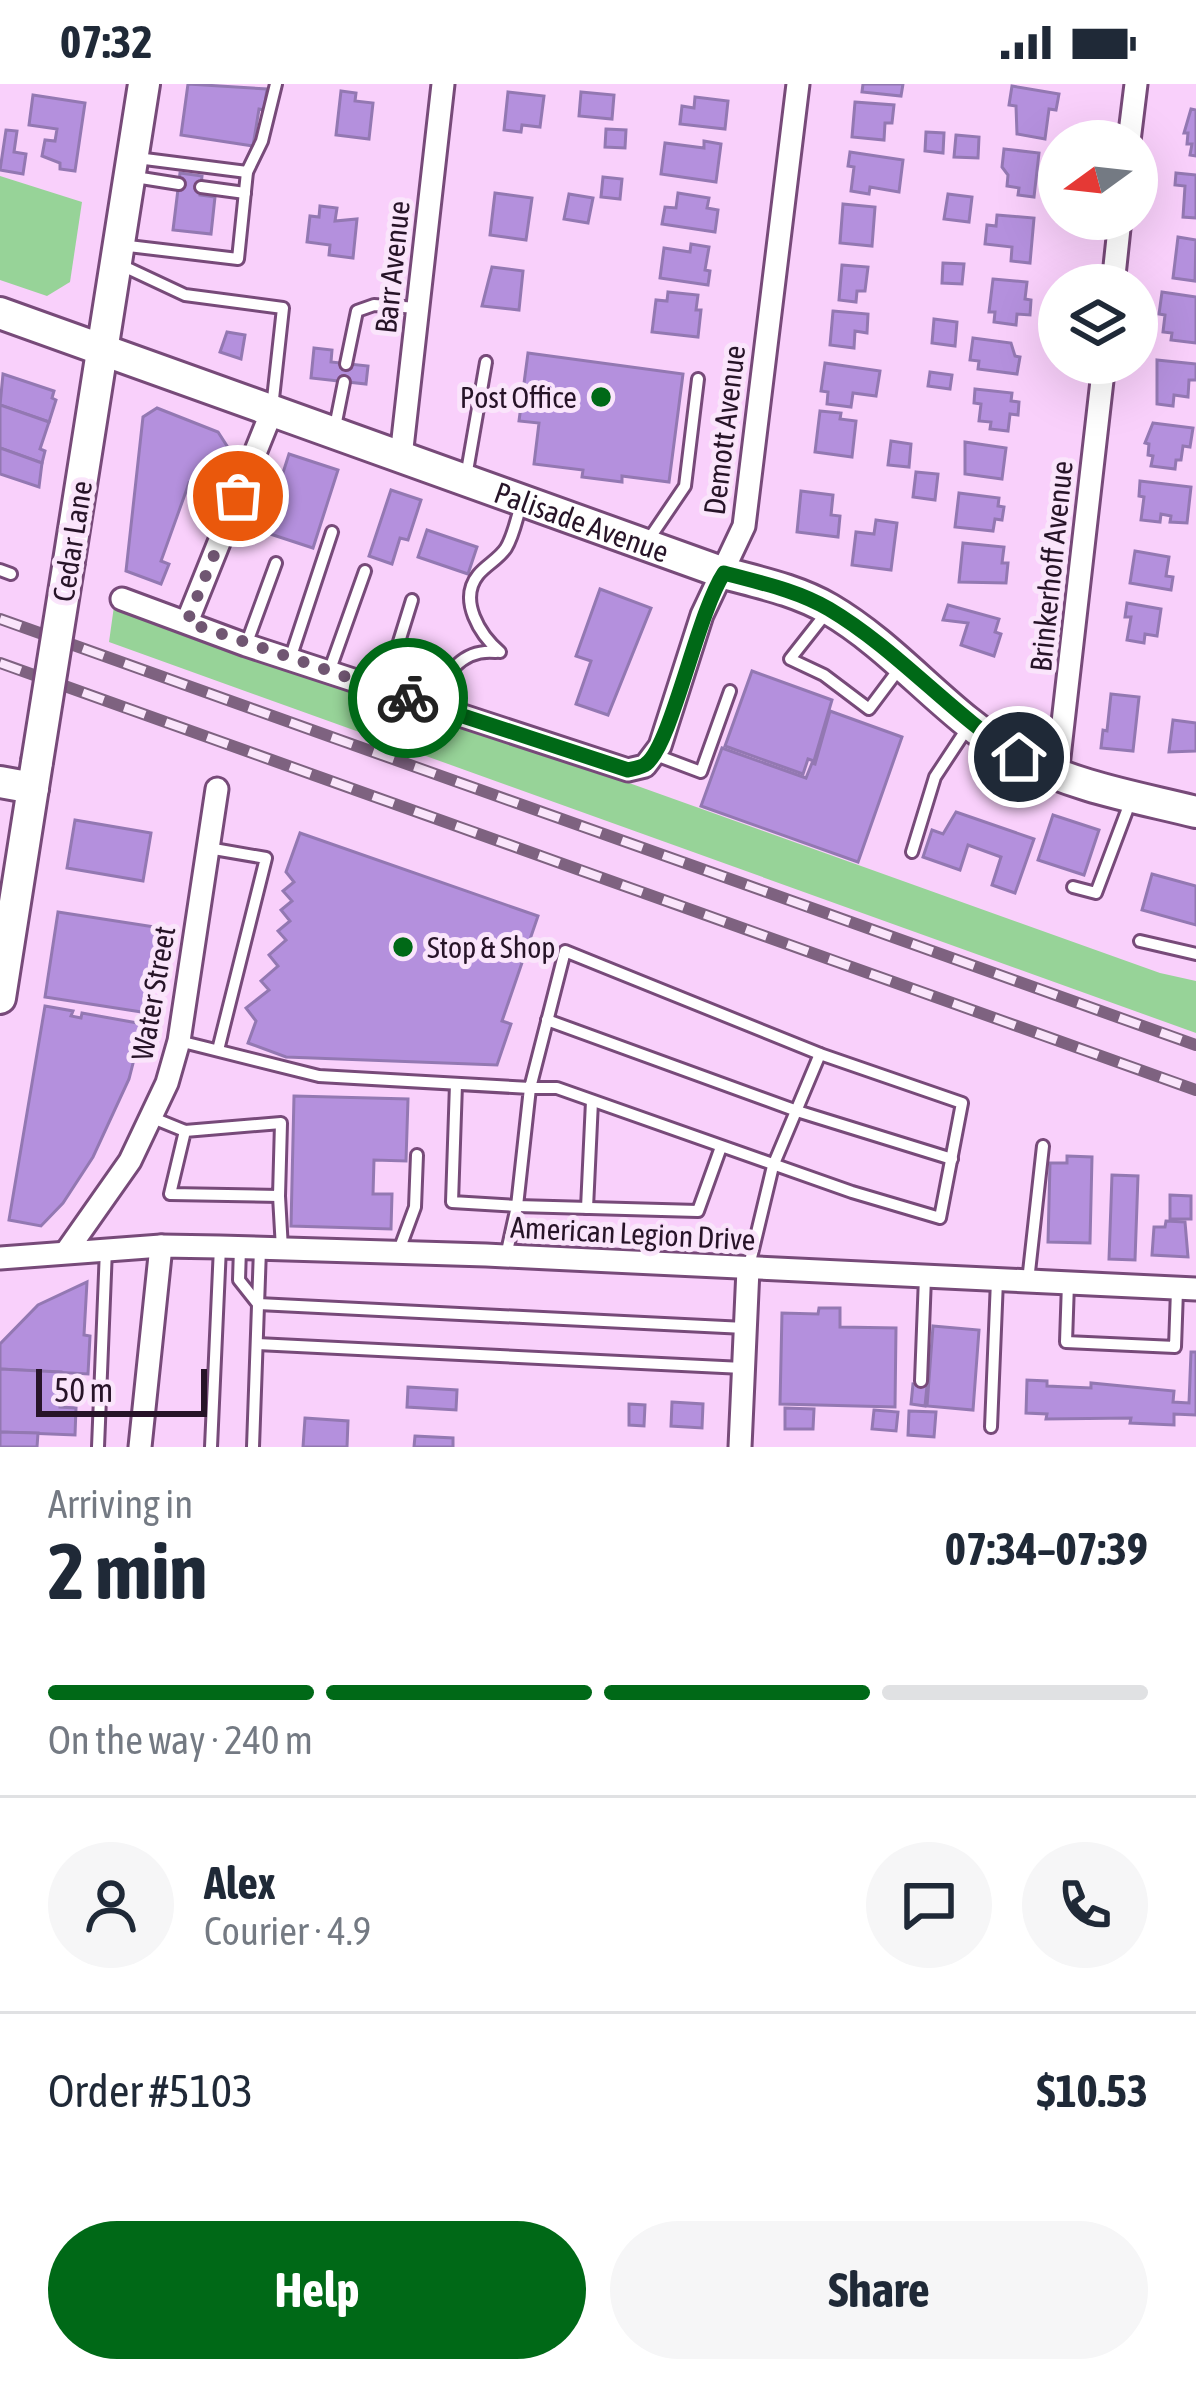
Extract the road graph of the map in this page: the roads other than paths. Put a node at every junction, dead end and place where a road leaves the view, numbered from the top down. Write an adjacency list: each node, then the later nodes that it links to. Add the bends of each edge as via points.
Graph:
1 (144, 84): 7 (street, Cedar Lane)
2 (276, 84): 8 (lane)
3 (443, 84): 13 (street, Barr Avenue)
4 (798, 84): 30 (street, Demott Avenue, via 744,526)
5 (1136, 84): 6 (street)
6 (1132, 120)
7 (131, 167): 8 (lane); 9 (lane); 12 (street, Cedar Lane)
8 (247, 172): 11 (lane)
9 (179, 184)
10 (201, 187): 11 (lane)
11 (245, 193): 12 (lane, via 238,259)
12 (118, 254): 15 (street, Cedar Lane); 21 (lane, via 184,296 283,308)
13 (418, 308): 17 (lane, via 374,304 357,311); 23 (street, Barr Avenue)
14 (0, 313): 15 (street, Palisade Avenue)
15 (104, 350): 21 (street, Palisade Avenue); 44 (street, Cedar Lane, bridge)
16 (486, 362): 24 (lane)
17 (346, 364)
18 (698, 379): 27 (lane, via 685,486)
19 (344, 382): 22 (lane)
20 (1102, 384): 45 (street, Brinkerhoff Avenue)
21 (272, 411): 22 (street, Palisade Avenue); 34 (street)
22 (334, 434): 23 (street, Palisade Avenue)
23 (401, 458): 24 (street, Palisade Avenue)
24 (465, 481): 25 (street, Palisade Avenue)
25 (522, 501): 27 (street, Palisade Avenue); 41 (lane, via 505,550 471,588 473,616 500,652 484,651 452,668)
26 (332, 532): 36 (lane)
27 (645, 545): 30 (street, Palisade Avenue)
28 (276, 563): 35 (lane)
29 (365, 572): 38 (lane)
30 (724, 573): 33 (street, Palisade Avenue); 43 (street, Demott Avenue)
31 (122, 599): 34 (street)
32 (412, 600): 39 (lane)
33 (829, 609): 37 (street, Palisade Avenue); 37 (lane, via 790,659 869,709)
34 (187, 622): 35 (street)
35 (246, 645): 36 (street)
36 (290, 659): 38 (street)
37 (902, 665): 42 (street, Palisade Avenue)
38 (329, 672): 39 (street)
39 (384, 690): 41 (street)
40 (730, 691): 43 (lane, via 701,772)
41 (433, 706): 43 (street, via 628,770)
42 (970, 724): 45 (street, Palisade Avenue); 51 (lane, via 935,778)
43 (649, 760)
44 (35, 775): 46 (street); 55 (street, Cedar Lane)
45 (1057, 775): 48 (street, Palisade Avenue)
46 (0, 782)
47 (217, 789): 50 (street, Water Street)
48 (1132, 797): 49 (street, Palisade Avenue); 52 (lane, via 1096,892)
49 (1196, 812)
50 (208, 848): 57 (street, Water Street); 58 (lane, via 266,858)
51 (912, 852)
52 (1073, 887)
53 (1140, 941): 54 (lane)
54 (1196, 954)
55 (0, 998)
56 (547, 1020): 59 (lane, via 565,951); 61 (lane); 63 (lane)
57 (179, 1041): 58 (lane); 64 (street, Water Street)
58 (218, 1051): 60 (lane, via 319,1076)
59 (820, 1054): 63 (lane); 69 (lane, via 962,1103)
60 (456, 1084): 61 (lane); 72 (lane, via 452,1202)
61 (530, 1088): 62 (lane); 72 (lane)
62 (592, 1101): 67 (lane); 73 (lane)
63 (796, 1111): 69 (lane); 70 (lane)
64 (153, 1118): 65 (lane); 77 (street, Water Street)
65 (185, 1131): 71 (lane, via 280,1123); 71 (lane, via 170,1194)
66 (1043, 1146): 84 (lane)
67 (721, 1147): 70 (lane); 73 (lane, via 698,1211)
68 (417, 1155): 78 (lane, via 415,1207)
69 (952, 1159): 70 (lane, via 940,1218)
70 (773, 1166): 81 (lane)
71 (279, 1196): 75 (lane)
72 (517, 1206): 73 (lane); 79 (lane)
73 (587, 1208)
74 (161, 1246): 75 (street, American Legion Drive); 76 (street, American Legion Drive); 94 (street)
75 (251, 1248): 78 (street, American Legion Drive); 87 (lane); 87 (lane, via 238,1280); 95 (lane)
76 (106, 1249): 77 (street, American Legion Drive); 93 (lane)
77 (66, 1252): 80 (street, American Legion Drive)
78 (398, 1252): 79 (street, American Legion Drive)
79 (506, 1256): 81 (street, American Legion Drive)
80 (0, 1258)
81 (748, 1270): 82 (street, American Legion Drive); 88 (street)
82 (925, 1277): 83 (street, American Legion Drive); 91 (lane)
83 (997, 1280): 84 (street, American Legion Drive); 92 (lane)
84 (1028, 1281): 85 (street, American Legion Drive)
85 (1069, 1283): 86 (street, American Legion Drive); 86 (lane, via 1066,1342 1175,1347)
86 (1186, 1288)
87 (258, 1304): 88 (lane); 89 (lane)
88 (746, 1328): 90 (street)
89 (256, 1344): 90 (lane); 96 (lane)
90 (743, 1368): 97 (street)
91 (921, 1381)
92 (991, 1427)
93 (98, 1447)
94 (140, 1447)
95 (211, 1447)
96 (253, 1447)
97 (740, 1447)

